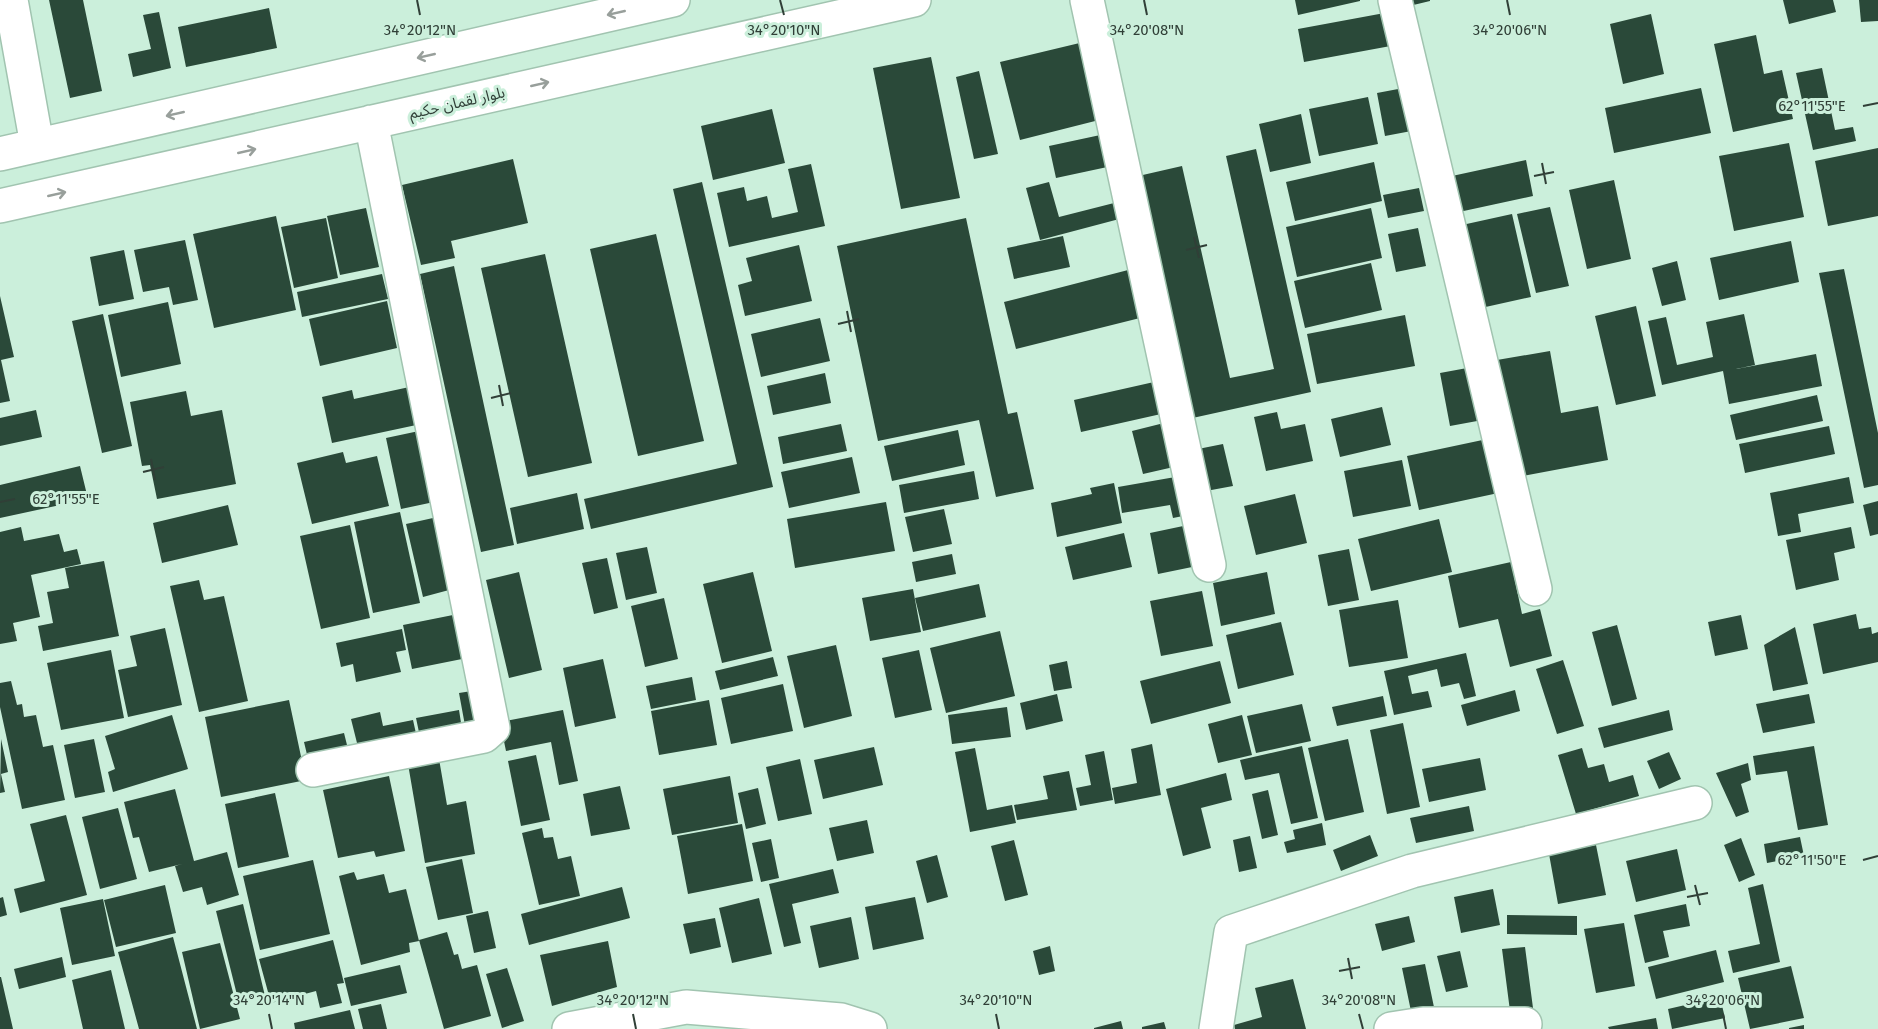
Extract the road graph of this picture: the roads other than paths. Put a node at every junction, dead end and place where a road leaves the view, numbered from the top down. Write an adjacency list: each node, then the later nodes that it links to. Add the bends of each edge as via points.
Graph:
1 (11, 0): 8 (street)
2 (673, 0): 8 (street, one-way to 8)
3 (914, 0): 6 (street, بلوار لقمان حکیم)
4 (1087, 0): 11 (street)
5 (1395, 0): 12 (street)
6 (881, 3): 7 (street, بلوار لقمان حکیم, one-way to 6)
7 (371, 122): 10 (street, بلوار لقمان حکیم, one-way to 7); 13 (street, via 493,728 484,736)
8 (38, 145): 9 (street)
9 (0, 154)
10 (0, 206)
11 (1209, 565)
12 (1535, 589)
13 (313, 770)
14 (1695, 803): 18 (street, via 1412,871 1231,932)
15 (1525, 1024): 19 (street, via 1423,1024)
16 (569, 1029): 17 (street, via 686,1007 841,1020)
17 (870, 1029)
18 (1216, 1029)
19 (1391, 1029)

